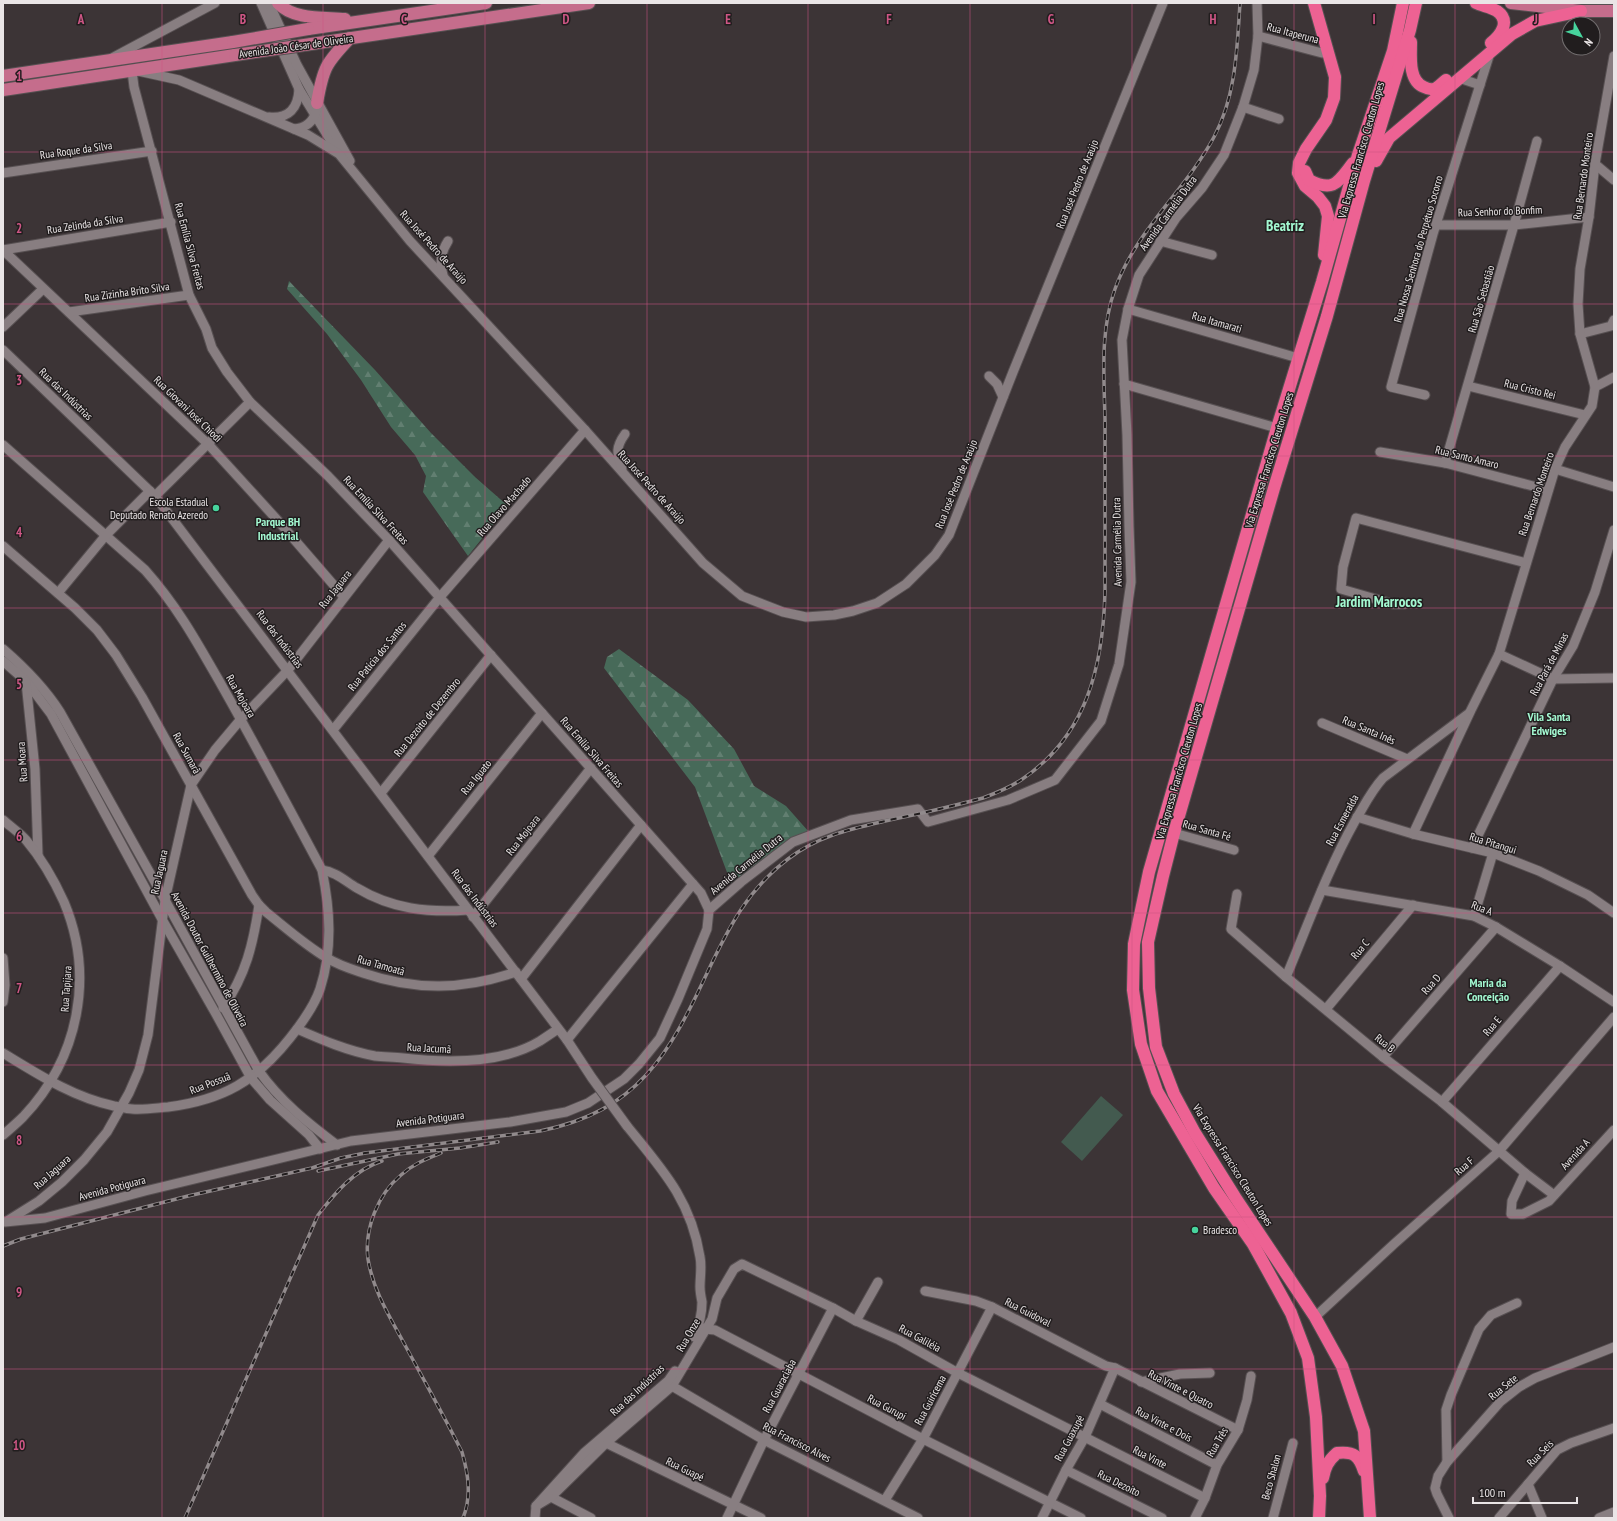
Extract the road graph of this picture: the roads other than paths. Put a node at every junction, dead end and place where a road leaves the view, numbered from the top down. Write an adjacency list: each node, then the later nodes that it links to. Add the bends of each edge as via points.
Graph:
1 (215, 3): 23 (street)
2 (262, 3): 31 (street); 33 (street, Rua José Pedro de Araújo, via 285,39)
3 (278, 3): 16 (main road, via 294,13 307,16)
4 (486, 3): 16 (main road, Avenida João César de Oliveira)
5 (589, 3): 19 (main road, Avenida João César de Oliveira)
6 (1163, 3): 73 (street, Rua José Pedro de Araújo)
7 (1257, 3): 18 (street, Avenida Carmélia Dutra)
8 (1314, 3): 57 (highway, via 1335,77 1334,98 1326,120 1299,163 1298,173 1305,186 1325,206 1328,216)
9 (1320, 3): 42 (highway, via 1341,76 1342,96 1330,122 1310,152 1304,166 1306,174 1309,180 1320,186 1330,186 1338,182)
10 (1403, 3): 42 (highway, Via Expressa Francisco Cleuton Lopes, via 1393,51)
11 (1416, 3): 17 (highway, Via Expressa Francisco Cleuton Lopes)
12 (1476, 3): 17 (highway, via 1497,11 1503,22 1502,31 1496,39 1436,88 1422,87 1414,78)
13 (1511, 3): 14 (main road)
14 (1581, 11): 15 (main road); 21 (highway, via 1535,21 1512,34)
15 (1614, 11)
16 (366, 21): 23 (main road, Avenida João César de Oliveira, bridge)
17 (1410, 30): 47 (highway, Via Expressa Francisco Cleuton Lopes)
18 (1258, 36): 20 (street, Rua Itaperuna); 34 (street, Avenida Carmélia Dutra, via 1254,70)
19 (350, 38): 24 (main road, Avenida João César de Oliveira, bridge); 33 (main road, via 326,66 320,81)
20 (1322, 53)
21 (1490, 53): 28 (highway); 30 (street, Rua Nossa Senhora do Perpétuo Socorro)
22 (1614, 56): 43 (street, Rua Bernardo Monteiro)
23 (106, 61): 26 (main road, via 109,71); 27 (main road, Avenida João César de Oliveira)
24 (184, 63): 25 (main road, Avenida João César de Oliveira); 29 (street, via 177,72)
25 (133, 70): 26 (main road, Avenida João César de Oliveira); 29 (street, Rua José Pedro de Araújo); 40 (street, Rua Emília Silva Freitas)
26 (105, 75): 32 (main road, Avenida João César de Oliveira)
27 (3, 76)
28 (1459, 78): 30 (street); 47 (highway, via 1389,138)
29 (179, 80): 35 (street, Rua José Pedro de Araújo)
30 (1480, 85): 50 (street, Rua Nossa Senhora do Perpétuo Socorro)
31 (299, 89): 35 (street, via 298,99 292,111 281,117); 36 (street)
32 (3, 90)
33 (317, 103): 36 (street); 45 (street, Rua José Pedro de Araújo)
34 (1243, 107): 37 (street); 53 (street, Avenida Carmélia Dutra, via 1224,155 1202,188)
35 (265, 116): 38 (street, Rua José Pedro de Araújo)
36 (315, 117): 38 (street, via 302,128); 41 (street)
37 (1279, 119)
38 (292, 129): 41 (street, Rua José Pedro de Araújo, via 308,135)
39 (1537, 141): 51 (street, Rua São Sebastião)
40 (152, 151): 44 (street, Rua Roque da Silva); 49 (street, Rua Emília Silva Freitas)
41 (339, 154): 45 (street, Rua José Pedro de Araújo)
42 (1358, 155): 57 (highway, Via Expressa Francisco Cleuton Lopes)
43 (1595, 164): 46 (street); 48 (street, Rua Bernardo Monteiro)
44 (3, 173)
45 (357, 176): 56 (street, Rua José Pedro de Araújo)
46 (1614, 180)
47 (1364, 182): 118 (highway, Via Expressa Francisco Cleuton Lopes, via 1327,316)
48 (1589, 217): 51 (street, Rua Senhor do Bonfim); 64 (street, Rua Bernardo Monteiro, via 1580,269)
49 (171, 222): 54 (street, Rua Zelinda da Silva); 59 (street, Rua Emília Silva Freitas)
50 (1436, 225): 51 (street, Rua Senhor do Bonfim); 72 (street, Rua Nossa Senhora do Perpétuo Socorro, via 1391,387)
51 (1514, 225): 70 (street, Rua São Sebastião)
52 (448, 241): 56 (street, via 440,259)
53 (1160, 241): 55 (street); 60 (street, Avenida Carmélia Dutra, via 1139,275)
54 (3, 250): 58 (street, Rua Giovani José Chiodi)
55 (1212, 255)
56 (445, 279): 77 (street, Rua José Pedro de Araújo)
57 (1322, 282): 66 (highway, Via Expressa Francisco Cleuton Lopes)
58 (43, 289): 61 (street, Rua Giovani José Chiodi); 63 (street)
59 (189, 295): 61 (street, Rua Zizinha Brito Silva); 74 (street, Rua Emília Silva Freitas, via 206,329 212,348)
60 (1128, 309): 66 (street, Rua Itamarati); 69 (street, Avenida Carmélia Dutra, via 1122,340)
61 (69, 312): 80 (street, Rua Giovani José Chiodi)
62 (1614, 320): 64 (street, via 1611,326)
63 (3, 327)
64 (1580, 334): 71 (street, Rua Bernardo Monteiro)
65 (3, 350): 87 (street, Rua das Indústrias)
66 (1298, 358): 76 (highway, Via Expressa Francisco Cleuton Lopes)
67 (989, 376): 73 (street, via 997,384)
68 (1614, 377): 71 (street)
69 (1124, 384): 76 (street); 132 (street, Avenida Carmélia Dutra, via 1131,582 1119,664 1101,721 1055,780 1008,800 928,822 918,809 851,820 793,842)
70 (1468, 386): 75 (street, Rua Cristo Rei); 82 (street, Rua São Sebastião)
71 (1596, 386): 75 (street, Rua Bernardo Monteiro, via 1592,406)
72 (1425, 395)
73 (1003, 397): 84 (street, Rua José Pedro de Araújo, via 949,535 935,555 906,584 877,602 834,615 806,617 784,612 742,596 703,563)
74 (250, 402): 80 (street); 90 (street, Rua Emília Silva Freitas, via 328,476)
75 (1585, 415): 83 (street, Rua Bernardo Monteiro, via 1565,447)
76 (1278, 428): 202 (highway, Via Expressa Francisco Cleuton Lopes, via 1150,872 1134,944 1133,990 1141,1044 1157,1091 1214,1188 1253,1244 1289,1308 1299,1333 1308,1358 1313,1384)
77 (585, 430): 84 (street, Rua José Pedro de Araújo); 95 (street, Rua Olavo Machado)
78 (625, 434): 84 (street, via 618,443 617,455)
79 (3, 445): 89 (street, Rua Mojoara)
80 (209, 445): 87 (street); 94 (street, Rua Giovani José Chiodi)
81 (1380, 452): 82 (street, Rua Santo Amaro)
82 (1445, 463): 86 (street, Rua Santo Amaro)
83 (1555, 470): 85 (street); 86 (street, Rua Bernardo Monteiro)
84 (624, 474)
85 (1614, 487)
86 (1548, 490): 92 (street, Rua Bernardo Monteiro)
87 (152, 493): 89 (street); 102 (street, Rua das Indústrias)
88 (1614, 530): 104 (street, Rua Pará de Minas, via 1595,592 1579,632)
89 (106, 535): 93 (street); 108 (street, Rua Mojoara, via 146,570 163,590 182,616)
90 (389, 540): 94 (street, Rua Jaguara); 95 (street, Rua Emília Silva Freitas)
91 (3, 546): 93 (street, Rua Sumarã)
92 (1526, 563): 96 (street, via 1356,518 1343,567 1341,589 1393,604); 98 (street, Rua Bernardo Monteiro)
93 (58, 593): 113 (street, Rua Sumarã, via 97,630 116,655)
94 (344, 597): 102 (street, Rua Jaguara)
95 (440, 597): 99 (street, Rua Emília Silva Freitas); 110 (street, Rua Patícia dos Santos)
96 (1404, 604)
97 (3, 649): 101 (street, Avenida Doutor Guilhermino de Oliveira)
98 (1498, 654): 104 (street); 106 (street, Rua Bernardo Monteiro)
99 (491, 655): 107 (street, Rua Emília Silva Freitas); 114 (street, Rua Dezoito de Dezembro)
100 (3, 661): 105 (street, Avenida Doutor Guilhermino de Oliveira)
101 (23, 667): 105 (street, Rua Moara); 129 (street, Avenida Doutor Guilhermino de Oliveira, via 56,706)
102 (288, 670): 108 (street, Rua Jaguara); 110 (street, Rua das Indústrias)
103 (1614, 678): 104 (street)
104 (1552, 679): 120 (street, Rua Pará de Minas)
105 (26, 681): 123 (street, Rua Moara); 136 (street, Avenida Doutor Guilhermino de Oliveira, via 51,714)
106 (1470, 712): 111 (street, Rua Esmeralda); 119 (street, Rua Bernardo Monteiro)
107 (542, 713): 112 (street, Rua Emília Silva Freitas); 124 (street, Rua Iguato)
108 (241, 719): 113 (street, Rua Jaguara, via 214,750); 125 (street, Rua Mojoara)
109 (1322, 723): 111 (street, Rua Santa Inês)
110 (333, 730): 114 (street, Rua das Indústrias)
111 (1407, 759): 115 (street, Rua Esmeralda, via 1376,784)
112 (591, 768): 117 (street, Rua Emília Silva Freitas); 133 (street, Rua Mojoara)
113 (191, 785): 129 (street, Rua Jaguara); 130 (street, Rua Sumarã)
114 (381, 793): 124 (street, Rua das Indústrias)
115 (1357, 817): 119 (street, Rua Pitangui); 127 (street, Rua Esmeralda)
116 (3, 820): 123 (street, Rua Tapijara, via 25,839)
117 (641, 825): 126 (street, Rua Emília Silva Freitas); 141 (street)
118 (1174, 833): 121 (street, Rua Santa Fé); 175 (highway, Via Expressa Francisco Cleuton Lopes, via 1148,942 1149,988 1156,1046 1174,1094 1195,1132)
119 (1413, 834): 120 (street, Rua Pitangui)
120 (1472, 848): 122 (street, Rua Pitangui)
121 (1234, 850)
122 (1493, 853): 134 (street, Rua Pitangui, via 1539,871 1588,895); 135 (street)
123 (38, 855): 155 (street, Rua Tapijara, via 55,882 69,914 77,943 80,970 75,1024 64,1055)
124 (428, 856): 133 (street, Rua das Indústrias)
125 (322, 870): 133 (street, via 332,871 386,903 415,909); 139 (street, Rua Possuã, via 330,925)
126 (693, 884): 132 (street, Rua Emília Silva Freitas, via 701,893); 150 (street)
127 (1322, 890): 131 (street, Rua A); 142 (street, Rua Esmeralda)
128 (1237, 894): 142 (street, Rua B, via 1231,929)
129 (166, 900): 136 (street, Rua Jaguara); 145 (street, Avenida Doutor Guilhermino de Oliveira)
130 (259, 905): 139 (street, Rua Tamoatã); 145 (street, via 250,955 240,980)
131 (1413, 905): 135 (street, Rua A); 146 (street, Rua C)
132 (709, 910): 160 (street, Avenida Potiguara, via 706,929 660,1038 624,1079 588,1103 566,1112 510,1122 351,1141)
133 (471, 913): 141 (street, Rua das Indústrias)
134 (1614, 913)
135 (1474, 916): 137 (street, Rua A)
136 (163, 921): 154 (street, Avenida Doutor Guilhermino de Oliveira); 157 (street, Rua Jaguara, via 148,1035 139,1070)
137 (1496, 927): 140 (street, Rua A); 152 (street, Rua D)
138 (3, 958): 143 (street)
139 (327, 958): 141 (street, Rua Tamoatã, via 342,966 403,984 466,985); 148 (street, Rua Possuã, via 320,989)
140 (1560, 966): 144 (street, Rua A); 156 (street, Rua E)
141 (518, 975): 149 (street, Rua das Indústrias)
142 (1286, 977): 146 (street, Rua B)
143 (3, 1002)
144 (1614, 1002)
145 (223, 1008): 153 (street, Avenida Doutor Guilhermino de Oliveira)
146 (1326, 1009): 152 (street, Rua B)
147 (1614, 1018): 162 (street, Rua F)
148 (297, 1029): 149 (street, Rua Jacumã, via 325,1041 376,1056 433,1061 461,1061 515,1052 540,1041); 153 (street, Rua Possuã, via 281,1050)
149 (558, 1029): 150 (street, Rua das Indústrias)
150 (567, 1040): 171 (street, Rua das Indústrias, bridge, via 627,1126 669,1178 683,1202 694,1229 700,1258)
151 (3, 1053): 155 (street, Rua Possuã)
152 (1384, 1057): 156 (street, Rua B)
153 (259, 1071): 154 (street, Rua Possuã); 160 (street, Avenida Doutor Guilhermino de Oliveira, via 277,1095)
154 (250, 1078): 157 (street, Rua Possuã, via 224,1093 191,1104); 161 (street, Avenida Doutor Guilhermino de Oliveira)
155 (49, 1082): 157 (street, Rua Possuã, via 78,1095); 159 (street, Rua Tapijara, via 23,1117)
156 (1442, 1102): 162 (street, Rua B)
157 (122, 1108): 165 (street, Rua Jaguara, via 84,1160)
158 (1614, 1130): 164 (street, Avenida A)
159 (3, 1135)
160 (337, 1145): 161 (street, Avenida Potiguara)
161 (320, 1149): 166 (street, Avenida Potiguara)
162 (1499, 1151): 163 (street, Rua B); 175 (street, Rua F)
163 (1525, 1173): 164 (street, Rua B); 164 (street, Avenida A, via 1512,1201 1511,1214 1523,1214 1549,1201)
164 (1554, 1195)
165 (34, 1204): 166 (street); 167 (street, Rua Jaguara)
166 (45, 1218): 167 (street, Avenida Potiguara)
167 (4, 1223)
168 (742, 1264): 174 (street, Rua Galiléia); 176 (street, Rua Onze, via 734,1269 717,1298)
169 (878, 1282): 177 (street)
170 (925, 1291): 173 (street, Rua Guidoval, via 976,1300)
171 (702, 1302): 176 (street); 178 (street, Rua das Indústrias)
172 (1517, 1303): 196 (street, Rua Sete, via 1492,1315 1479,1329 1446,1410)
173 (992, 1307): 181 (street, Rua Guidoval, via 1106,1366); 182 (street, Rua Guiricema)
174 (832, 1308): 177 (street, Rua Galiléia); 184 (street, Rua Guaraciaba)
175 (1315, 1317): 199 (highway, Via Expressa Francisco Cleuton Lopes, via 1342,1366 1364,1431)
176 (712, 1319): 178 (street, Rua Onze); 179 (street)
177 (856, 1321): 182 (street, Rua Galiléia, via 899,1340)
178 (702, 1328): 179 (street, Rua Gurupi); 187 (street, Rua das Indústrias)
179 (715, 1330): 184 (street, Rua Gurupi)
180 (1614, 1347): 196 (street, Rua Sete, via 1535,1378 1519,1387 1500,1402)
181 (1115, 1368): 186 (street, Rua Vinte e Quatro); 188 (street, Rua Guaxupé)
182 (958, 1373): 191 (street, Rua Galiléia); 192 (street, Rua Guiricema)
183 (1210, 1373): 186 (street, via 1180,1374)
184 (799, 1374): 192 (street, Rua Gurupi); 194 (street, Rua Guaraciaba)
185 (1251, 1376): 190 (street, Rua Três)
186 (1141, 1382): 190 (street, Rua Vinte e Quatro)
187 (670, 1383): 193 (street, Rua das Indústrias); 194 (street, Rua Francisco Alves)
188 (1100, 1404): 191 (street, Rua Guaxupé); 197 (street, Rua Vinte e Dois)
189 (1614, 1428): 200 (street, Rua Seis, via 1557,1450)
190 (1238, 1430): 197 (street, Rua Três)
191 (1084, 1437): 198 (street, Rua Guaxupé); 203 (street, Rua Vinte)
192 (923, 1439): 204 (street, Rua Guiricema); 205 (street, Rua Gurupi)
193 (604, 1440): 201 (street, Rua das Indústrias, via 580,1458); 206 (street, Rua Guapé)
194 (764, 1440): 204 (street, Rua Francisco Alves); 206 (street, Rua Guaraciaba)
195 (1293, 1443): 217 (street, Beco Shalon)
196 (1447, 1462): 220 (street, Rua Sete, via 1438,1476 1436,1488 1439,1500)
197 (1217, 1465): 203 (street, Rua Três)
198 (1066, 1470): 205 (street, Rua Guaxupé); 215 (street, Rua Dezoito)
199 (1368, 1482): 202 (highway, via 1360,1460 1351,1453 1337,1453 1324,1468); 219 (highway, Via Expressa Francisco Cleuton Lopes)
200 (1528, 1484): 221 (street, Rua Seis); 222 (street)
201 (549, 1495): 208 (street, Rua das Indústrias, via 536,1506); 209 (street)
202 (1320, 1496): 218 (highway, Via Expressa Francisco Cleuton Lopes)
203 (1205, 1498): 216 (street, Rua Três)
204 (885, 1500): 212 (street, Rua Francisco Alves)
205 (1050, 1503): 213 (street, Rua Guaxupé); 214 (street, Rua Gurupi)
206 (732, 1506): 210 (street, Rua Guaraciaba); 211 (street, Rua Guapé)
207 (1614, 1512): 223 (street)
208 (535, 1518)
209 (591, 1518)
210 (727, 1518)
211 (761, 1518)
212 (918, 1518)
213 (1042, 1518)
214 (1080, 1518)
215 (1162, 1518)
216 (1195, 1518)
217 (1273, 1518)
218 (1319, 1518)
219 (1370, 1518)
220 (1449, 1518)
221 (1499, 1518)
222 (1542, 1518)
223 (1599, 1518)

